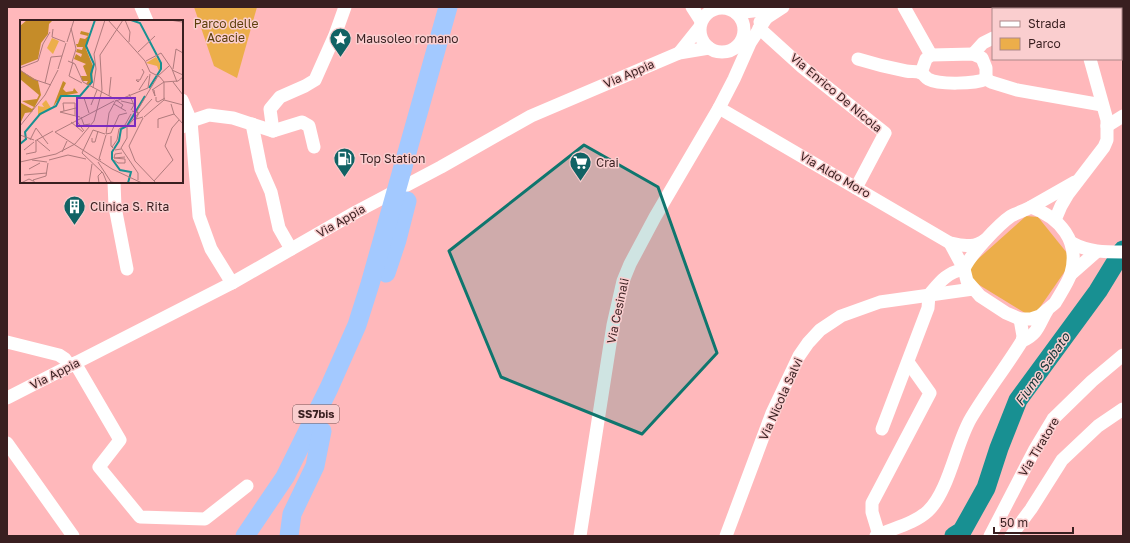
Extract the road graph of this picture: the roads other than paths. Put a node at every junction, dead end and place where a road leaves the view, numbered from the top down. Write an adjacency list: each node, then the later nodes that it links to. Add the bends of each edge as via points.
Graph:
1 (141, 7): 10 (street)
2 (345, 7): 33 (street, via 315,80 280,96 270,109)
3 (448, 7): 51 (highway, SS7bis)
4 (461, 7): 51 (highway, SS7bis, via 397,240)
5 (692, 7): 11 (street)
6 (782, 7): 8 (street); 9 (street)
7 (904, 7): 19 (street)
8 (730, 10): 11 (street, via 723,8 710,11); 13 (street, via 743,23)
9 (767, 17): 12 (street); 13 (street, via 753,28)
10 (147, 20)
11 (700, 24): 15 (street, via 700,36); 17 (street, Via Appia)
12 (759, 28): 13 (street); 37 (street, Via Enrico De Nicola, via 802,67 885,133)
13 (747, 38): 16 (street); 23 (street, Via Cesinali)
14 (992, 38): 18 (street, via 983,43)
15 (709, 48): 16 (street, via 714,51); 17 (street, Via Appia)
16 (727, 51): 23 (street)
17 (679, 53): 43 (street, Via Appia, via 531,116)
18 (973, 54): 19 (street); 24 (street, via 984,61)
19 (931, 55): 22 (street)
20 (858, 59): 22 (street)
21 (1090, 60): 27 (street)
22 (921, 73): 24 (street, via 928,79 940,82 974,83)
23 (734, 79): 26 (street, Via Cesinali)
24 (986, 79): 27 (street, via 1018,90)
25 (183, 105): 30 (street)
26 (719, 108): 37 (street, Via Aldo Moro); 72 (street, Via Cesinali, via 655,218 623,281 613,325)
27 (1103, 109): 28 (street); 32 (street)
28 (1123, 111)
29 (1123, 116): 32 (street)
30 (187, 124): 31 (street, via 209,114); 50 (street, via 199,216 211,248)
31 (252, 124): 33 (street); 43 (street, via 279,228)
32 (1107, 126): 35 (street, via 1104,147)
33 (273, 131): 34 (street, via 302,122 309,126)
34 (314, 147)
35 (1082, 178): 38 (street); 39 (street, via 1061,206)
36 (114, 183): 46 (street, via 115,207)
37 (856, 188): 41 (street, Via Aldo Moro)
38 (1031, 207): 39 (street); 40 (street, via 1010,217)
39 (1055, 220): 42 (street)
40 (986, 240): 41 (street, via 979,245 967,247); 47 (street, via 969,259)
41 (950, 243): 47 (street); 49 (street, via 951,259)
42 (1072, 243): 44 (street); 48 (street)
43 (291, 249): 50 (street, Via Appia)
44 (1096, 252): 45 (street); 48 (street)
45 (1123, 252)
46 (127, 269)
47 (964, 269): 49 (street); 52 (street, via 966,281)
48 (1071, 274): 54 (street, via 1054,304)
49 (944, 278): 53 (street)
50 (232, 283): 60 (street, Via Appia)
51 (376, 286): 64 (highway, SS7bis, via 366,331); 69 (highway, SS7bis, via 285,477)
52 (974, 289): 53 (street, Via Nicola Salvi); 55 (street, via 980,296)
53 (929, 295): 59 (street, via 928,308); 73 (street, Via Nicola Salvi, via 895,299 863,307 841,316 820,330 808,343 799,356 772,413)
54 (1048, 309): 55 (street, via 1031,319); 56 (street, via 1034,334)
55 (1020, 318): 56 (street)
56 (1022, 341): 67 (street, via 971,418 945,482 929,510 918,519)
57 (7, 342): 60 (street, via 59,355)
58 (1123, 355): 74 (street, Via Tiratore, via 1053,419)
59 (908, 362): 63 (street); 67 (street, via 930,393 872,503)
60 (73, 365): 61 (street, Via Appia); 66 (street, via 120,440 99,467 140,517 205,519)
61 (7, 398)
62 (1123, 409): 75 (street, via 1098,426 1062,460 1031,510)
63 (882, 429)
64 (322, 431): 70 (highway, SS7bis, via 286,498); 71 (highway, via 315,466 292,514)
65 (7, 443): 68 (street)
66 (247, 486)
67 (878, 535)
68 (73, 536)
69 (245, 536)
70 (259, 536)
71 (289, 536)
72 (580, 536)
73 (726, 536)
74 (990, 536)
75 (1011, 536)

